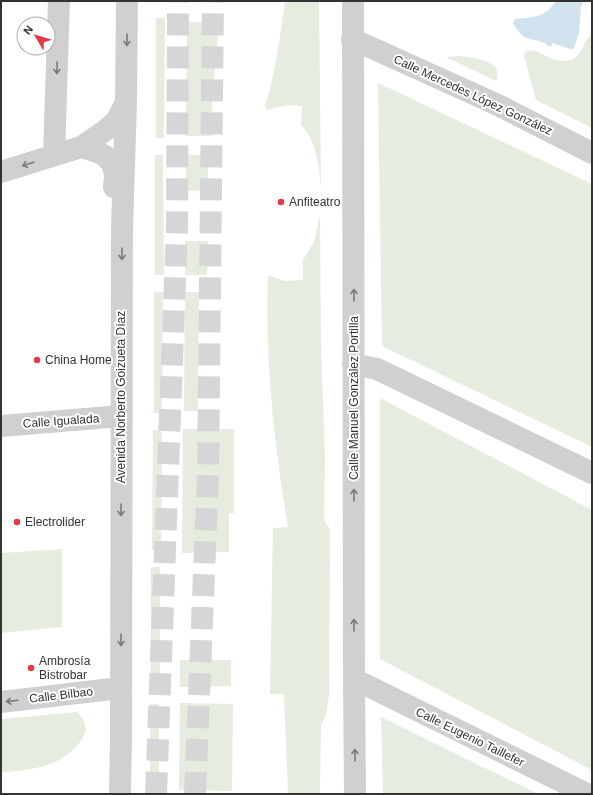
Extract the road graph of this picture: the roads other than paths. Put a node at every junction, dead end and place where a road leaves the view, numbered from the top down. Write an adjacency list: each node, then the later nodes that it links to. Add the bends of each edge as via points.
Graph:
1 (59, 1): 8 (street, one-way to 8)
2 (127, 1): 5 (street, Avenida Norberto Goizueta Díaz, one-way to 5)
3 (353, 1): 4 (street, Calle Manuel González Portilla)
4 (352, 39): 7 (street, Calle Mercedes López González, via 498,105); 11 (street, Calle Manuel González Portilla, one-way to 4)
5 (126, 102): 6 (street, via 117,120); 10 (street, Avenida Norberto Goizueta Díaz)
6 (81, 147): 8 (street); 10 (street, via 104,154 112,164 115,176 114,207)
7 (592, 153)
8 (54, 155): 9 (street, one-way to 9)
9 (1, 172)
10 (122, 228): 12 (street, Avenida Norberto Goizueta Díaz, one-way to 12)
11 (353, 364): 14 (street, via 377,369); 15 (street, Calle Manuel González Portilla, one-way to 11)
12 (121, 416): 13 (street, Calle Igualada); 16 (street, Avenida Norberto Goizueta Díaz, one-way to 16)
13 (1, 426)
14 (592, 473)
15 (354, 679): 19 (street, Calle Manuel González Portilla, one-way to 15); 20 (street, Calle Eugenio Taillefer)
16 (120, 688): 17 (street, Calle Bilbao, one-way to 17); 18 (street, Avenida Norberto Goizueta Díaz)
17 (1, 702)
18 (120, 794)
19 (355, 794)
20 (587, 794)

